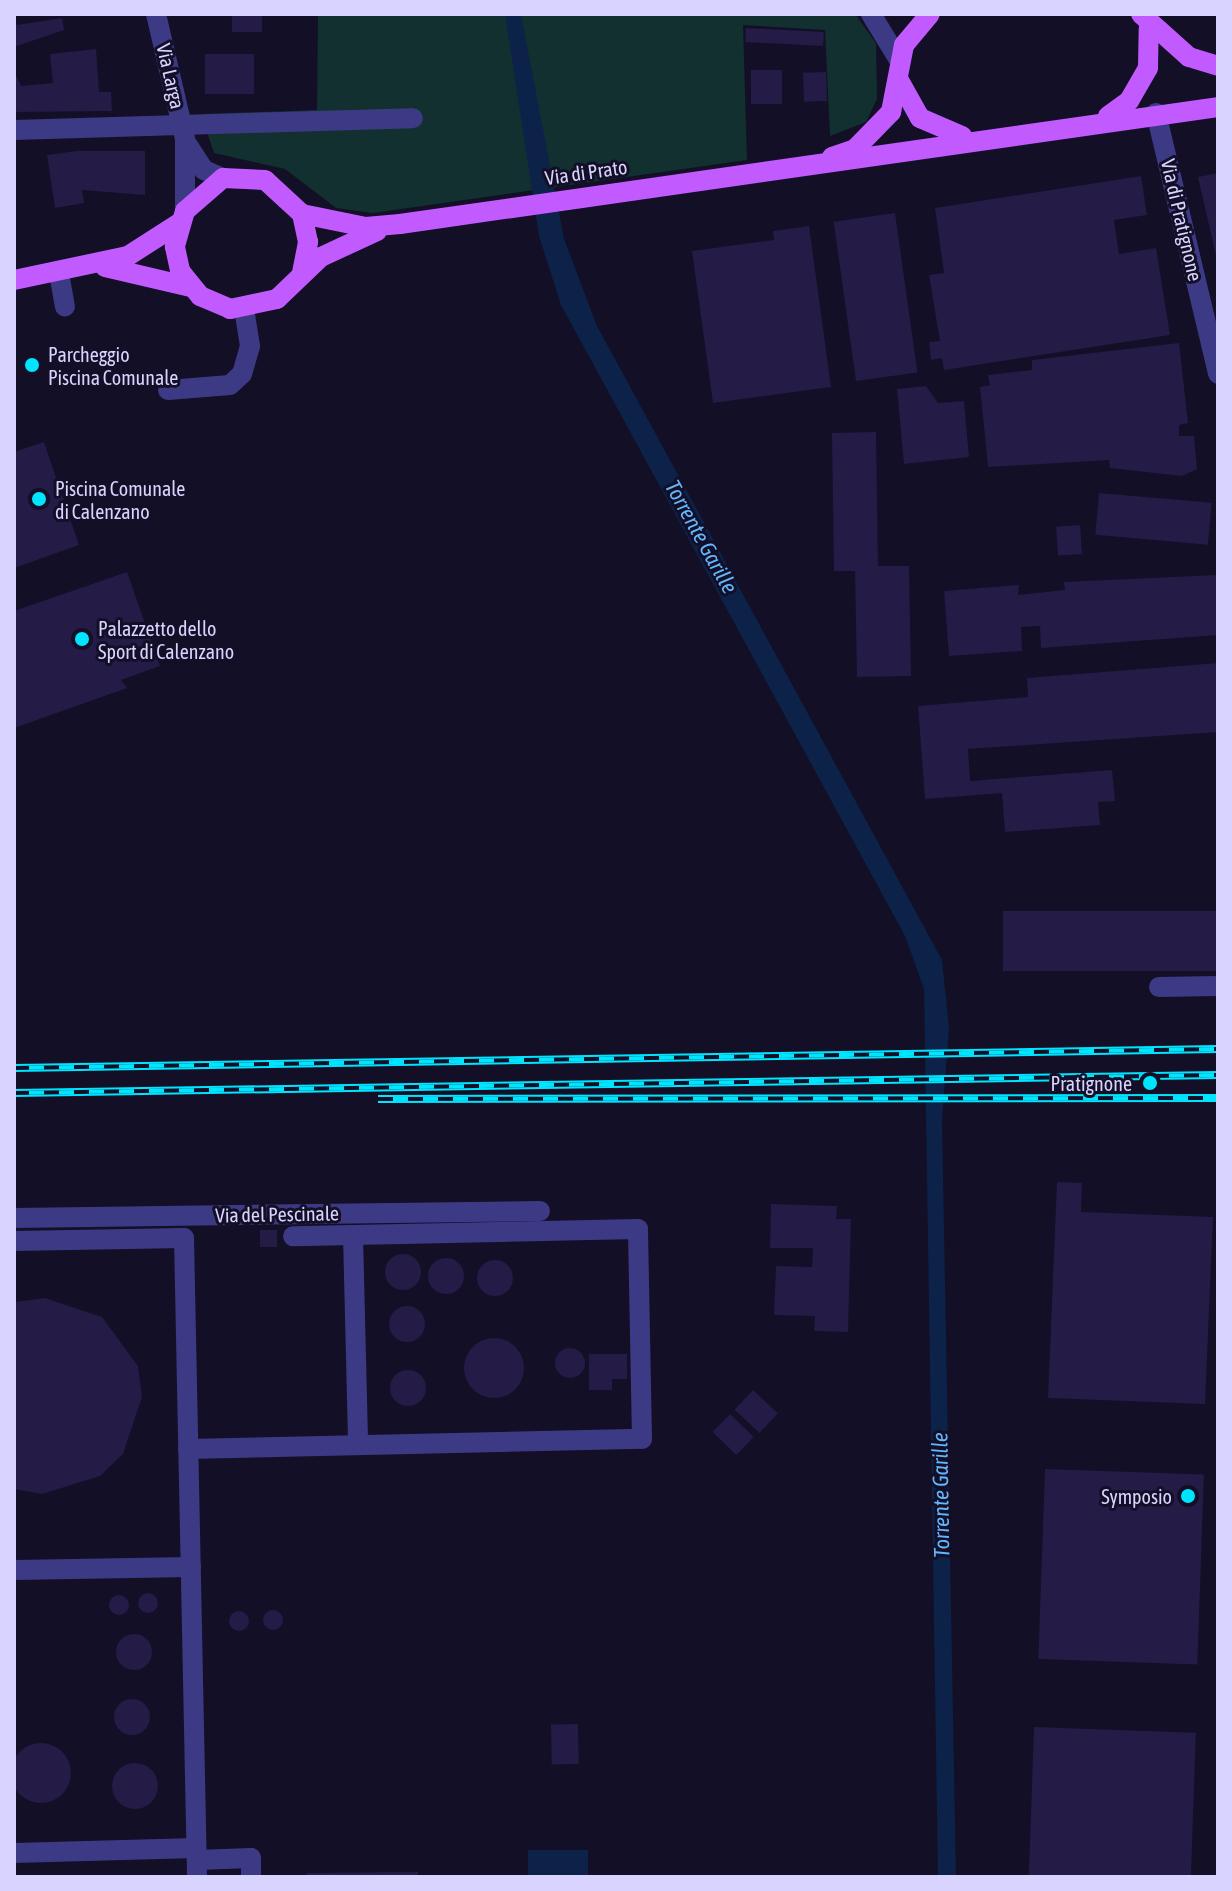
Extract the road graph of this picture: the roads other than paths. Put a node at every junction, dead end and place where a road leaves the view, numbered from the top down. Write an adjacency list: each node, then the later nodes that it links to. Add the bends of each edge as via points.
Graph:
1 (156, 14): 13 (street, Via Larga)
2 (871, 14): 5 (street)
3 (930, 14): 5 (main road, via 910,33)
4 (1145, 21): 6 (main road); 11 (main road, via 1141,85)
5 (899, 60): 7 (main road, Via di Prato)
6 (1218, 66)
7 (900, 82): 14 (main road, Via di Prato, via 920,118 937,130); 15 (main road, Via di Prato, via 891,112 855,149)
8 (1218, 107): 9 (main road, Via di Prato)
9 (1156, 113): 11 (main road, Via di Prato); 27 (street, Via di Pratignone)
10 (413, 118): 13 (street)
11 (1103, 119): 14 (main road, Via di Prato)
12 (14, 130): 13 (street)
13 (183, 130): 16 (street, Via Larga, via 204,170); 18 (street, Via Larga)
14 (975, 138): 15 (main road, Via di Prato, via 846,165)
15 (778, 170): 19 (main road, Via di Prato)
16 (223, 178): 17 (main road, via 265,180); 18 (main road)
17 (302, 214): 19 (main road, Via di Prato, via 366,227); 22 (main road, via 308,242)
18 (183, 216): 20 (main road, via 128,256); 24 (main road, via 177,260)
19 (400, 224): 22 (main road, Via di Prato, via 336,248)
20 (95, 266): 21 (main road); 24 (main road)
21 (59, 273): 23 (main road); 25 (street)
22 (302, 273): 26 (main road, Via di Prato, via 277,299)
23 (14, 280)
24 (190, 287): 26 (main road, via 214,304)
25 (65, 306)
26 (244, 309): 28 (street, via 250,346 242,374 230,385)
27 (1218, 374)
28 (168, 390)
29 (1218, 986): 30 (street)
30 (1159, 987)
31 (540, 1211): 32 (street, Via del Pescinale)
32 (14, 1218)
33 (353, 1235): 34 (street); 36 (street); 36 (street, via 638,1229 642,1439)
34 (293, 1236)
35 (14, 1241): 37 (street, via 184,1238)
36 (358, 1445): 37 (street)
37 (188, 1449): 38 (street)
38 (191, 1567): 39 (street); 41 (street)
39 (14, 1570)
40 (14, 1853): 41 (street)
41 (197, 1862): 42 (street)
42 (227, 1868): 43 (street)
43 (251, 1868)

